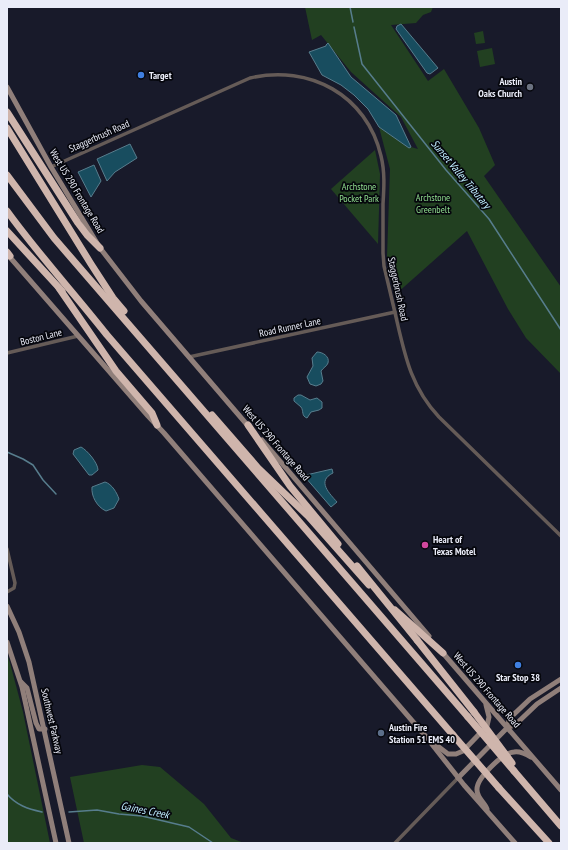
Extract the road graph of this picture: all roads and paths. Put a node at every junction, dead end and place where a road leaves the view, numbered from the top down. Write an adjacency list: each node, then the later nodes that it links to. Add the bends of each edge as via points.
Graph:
1 (7, 87): 4 (main road, West US 290 Frontage Road)
2 (7, 112): 8 (highway, via 78,223)
3 (7, 128): 11 (highway)
4 (51, 167): 8 (main road, West US 290 Frontage Road); 13 (street, Staggerbrush Road, via 250,78 281,74 319,82 340,93 357,109 370,126 379,148 384,171 383,259)
5 (7, 175): 12 (highway, via 54,238)
6 (7, 211): 14 (highway)
7 (7, 231): 10 (highway)
8 (100, 248): 17 (main road, West US 290 Frontage Road)
9 (8, 254): 15 (main road)
10 (59, 288): 14 (highway); 18 (highway, via 112,366 152,413)
11 (113, 298): 12 (highway); 25 (highway, via 258,468 308,516 376,593)
12 (116, 309): 34 (highway, bridge, via 240,456)
13 (395, 312): 17 (street, Road Runner Lane); 20 (street, Staggerbrush Road, via 409,370 424,398 440,417)
14 (107, 335): 43 (highway, bridge)
15 (78, 336): 16 (street, Boston Lane); 18 (main road)
16 (7, 353)
17 (189, 357): 19 (main road, West US 290 Frontage Road)
18 (157, 425): 32 (main road)
19 (248, 425): 25 (main road, West US 290 Frontage Road); 34 (highway, bridge, via 290,486 474,712)
20 (561, 536)
21 (7, 549): 22 (street, via 15,584 14,588)
22 (7, 592)
23 (7, 606): 31 (main road, Southwest Parkway, via 29,662)
24 (7, 642): 27 (main road)
25 (442, 653): 29 (main road, West US 290 Frontage Road)
26 (561, 679): 30 (main road, via 530,699 509,719)
27 (20, 682): 31 (main road, via 28,688 39,729); 39 (main road)
28 (561, 688): 30 (main road, via 537,704 515,725)
29 (483, 699): 30 (main road, West US 290 Frontage Road); 32 (main road, via 488,709 489,722 463,751 448,754)
30 (508, 727): 33 (main road, West US 290 Frontage Road); 35 (main road)
31 (45, 729): 40 (main road, Southwest Parkway)
32 (427, 738): 35 (main road)
33 (534, 758): 36 (main road, West US 290 Frontage Road); 37 (main road, via 514,752 505,755 483,775 478,784 478,794)
34 (514, 769): 38 (highway)
35 (458, 778): 37 (main road); 41 (street)
36 (561, 790)
37 (490, 814): 42 (main road)
38 (561, 826)
39 (56, 843)
40 (69, 843)
41 (395, 843)
42 (515, 843)
43 (549, 843)

